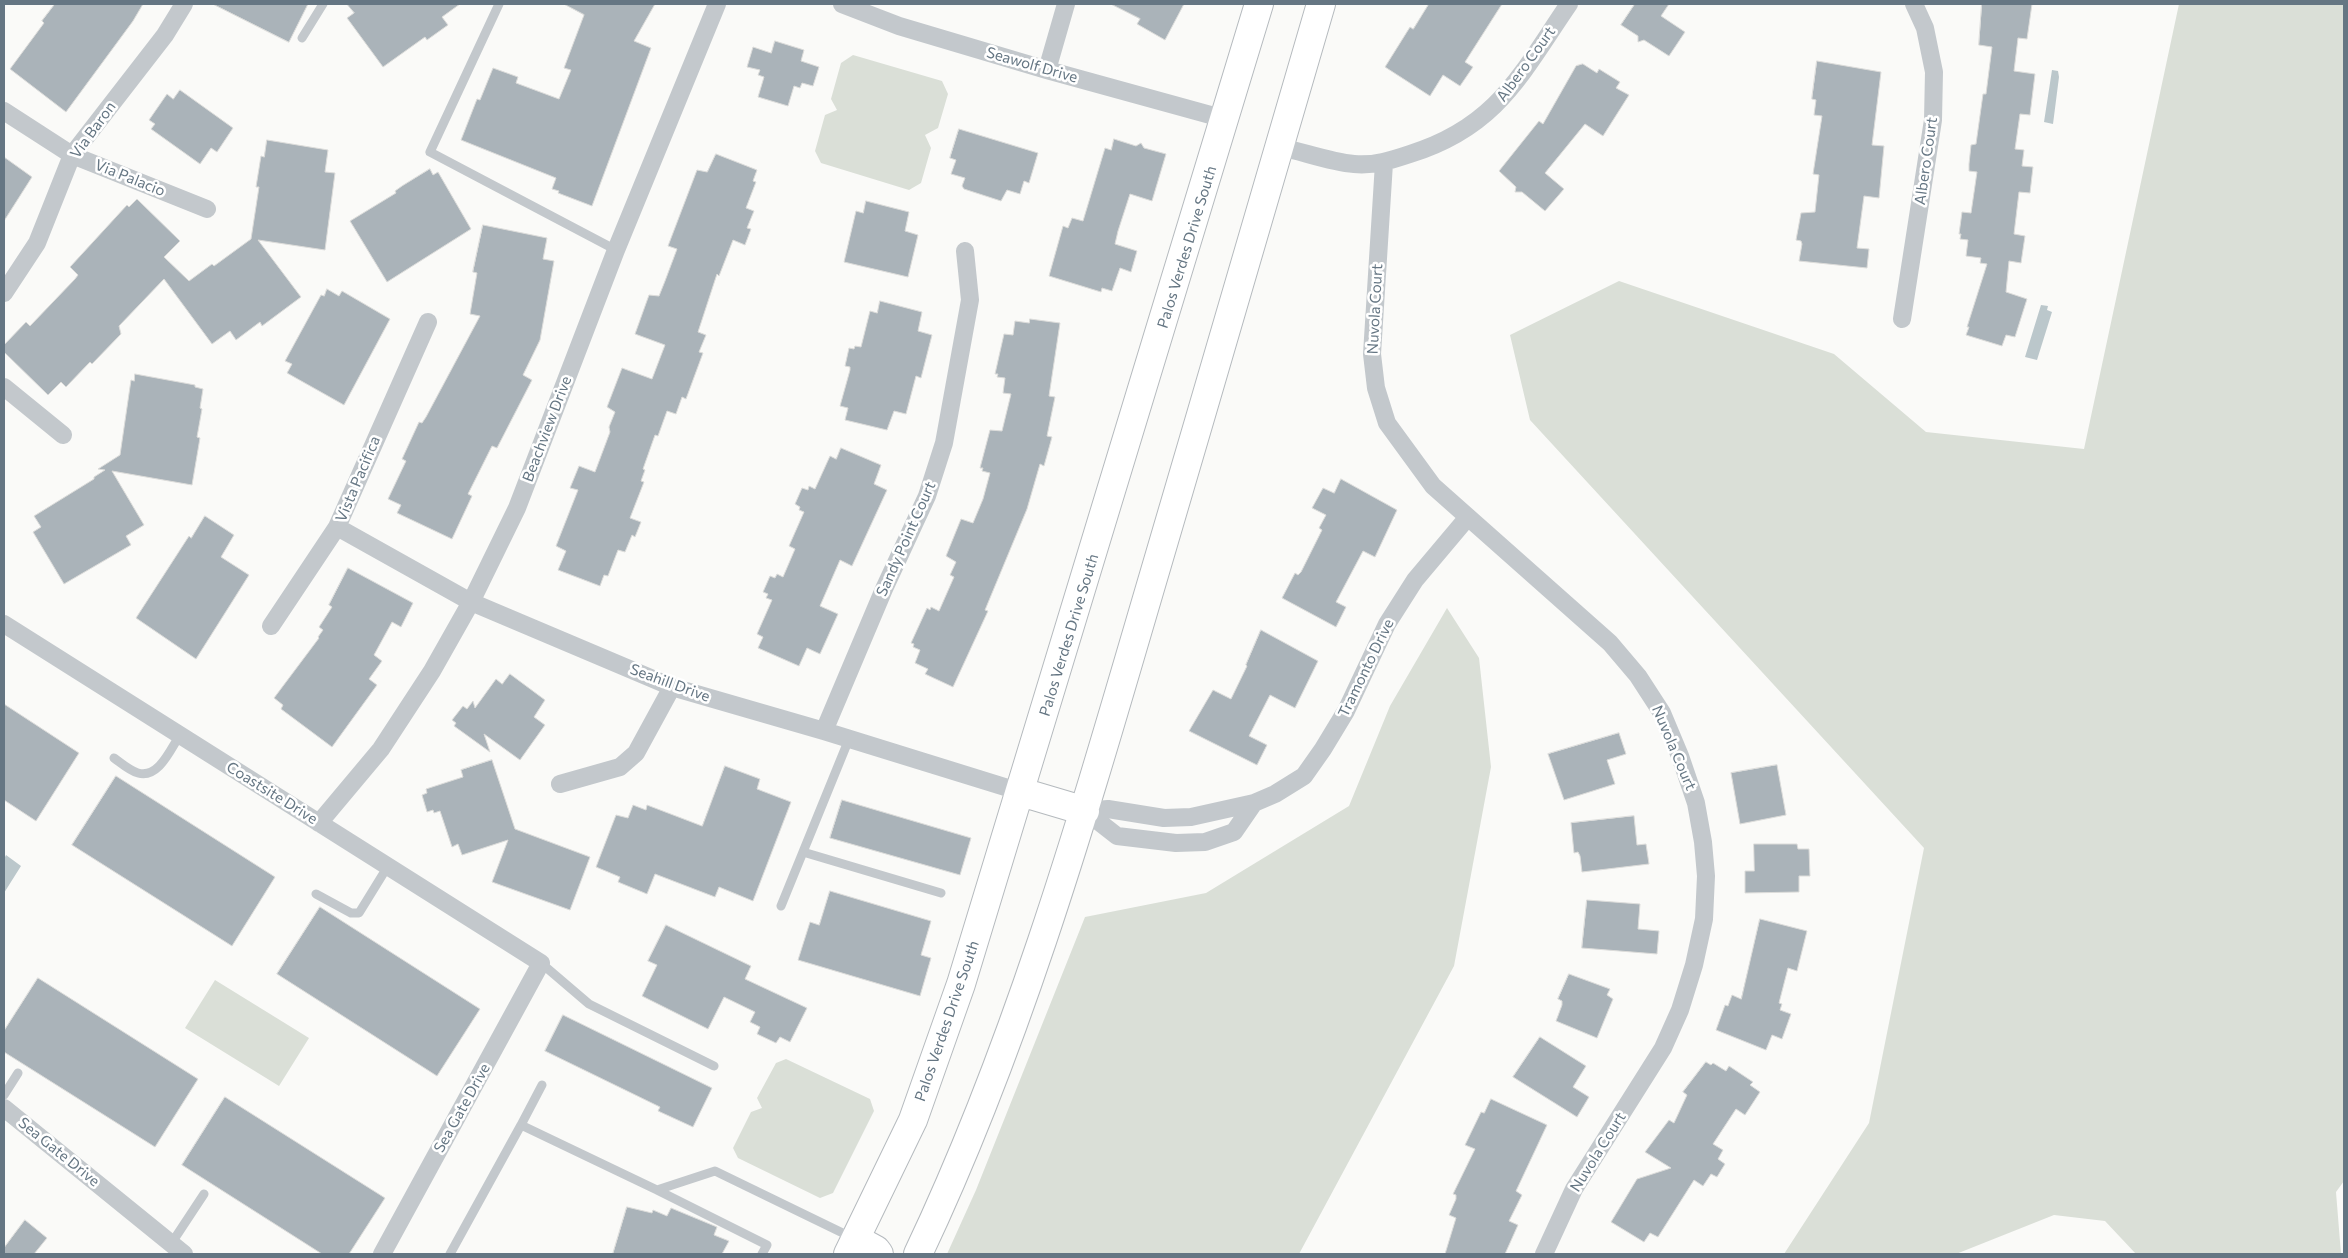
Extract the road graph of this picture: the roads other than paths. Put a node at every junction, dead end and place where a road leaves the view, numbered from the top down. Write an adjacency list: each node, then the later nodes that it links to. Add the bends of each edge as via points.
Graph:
1 (184, 4): 16 (street, Via Baron, via 165,35)
2 (323, 4): 11 (lane)
3 (499, 4): 19 (lane, via 430,152)
4 (717, 4): 19 (street, Beachview Drive)
5 (842, 4): 12 (street, Seawolf Drive, via 899,26)
6 (1066, 4): 12 (street)
7 (1259, 4): 14 (main road, Palos Verdes Drive South)
8 (1321, 4): 15 (main road)
9 (1569, 4): 17 (street, Albero Court, via 1498,104 1473,125 1450,138)
10 (1914, 4): 22 (street, Albero Court, via 1924,28 1934,72 1932,120)
11 (302, 38)
12 (1046, 70): 14 (street, Seawolf Drive)
13 (4, 111): 16 (street, Via Palacio)
14 (1225, 119): 37 (main road, Palos Verdes Drive South)
15 (1280, 147): 17 (street, Albero Court, via 1354,164); 39 (main road)
16 (72, 155): 18 (street, Via Palacio); 21 (street, Via Baron, via 37,243)
17 (1384, 163): 26 (street, Nuvola Court, via 1372,354 1376,388 1387,423 1406,452 1433,486)
18 (207, 209)
19 (616, 250): 28 (street, Beachview Drive, via 517,508)
20 (966, 251): 32 (street, Sandy Point Court, via 970,300 944,443 927,496)
21 (4, 293)
22 (1902, 320)
23 (428, 322): 27 (street, Vista Pacifica)
24 (4, 388): 25 (street)
25 (64, 434)
26 (1468, 517): 38 (street, Tramonto Drive, via 1415,580 1386,624 1346,712 1304,776); 62 (street, Nuvola Court, via 1610,643 1638,676 1662,713 1680,756 1696,803 1705,868 1704,919 1680,1010 1663,1048 1574,1189)
27 (337, 527): 28 (street, Seahill Drive); 30 (street, Vista Pacifica)
28 (471, 602): 31 (street, Seahill Drive); 40 (street, Beachview Drive, via 432,671 381,749)
29 (4, 624): 33 (street, Coastsite Drive)
30 (272, 626)
31 (672, 687): 32 (street, Seahill Drive); 36 (street, via 636,753 620,767)
32 (824, 731): 34 (street, Seahill Drive)
33 (180, 735): 35 (lane, via 152,772 139,774); 40 (street, Coastsite Drive)
34 (849, 739): 37 (street, Seahill Drive); 41 (lane)
35 (114, 758)
36 (560, 784)
37 (1021, 792): 39 (main road); 55 (main road, Palos Verdes Drive South, via 940,1048 912,1120)
38 (1254, 803): 39 (street, Tramonto Drive, via 1191,817 1164,818 1108,809); 39 (street, via 1234,832 1205,842 1176,843 1117,836)
39 (1085, 811): 61 (main road, via 1004,1048 950,1185)
40 (319, 823): 42 (street, Coastsite Drive)
41 (803, 852): 43 (lane); 45 (lane)
42 (388, 866): 44 (lane, via 359,913 351,913); 46 (street, Coastsite Drive)
43 (941, 893)
44 (316, 894)
45 (781, 906)
46 (541, 963): 47 (lane, via 589,1004); 57 (street, Sea Gate Drive)
47 (714, 1066)
48 (18, 1073): 50 (lane)
49 (542, 1085): 52 (lane)
50 (4, 1095)
51 (4, 1108): 56 (street, Sea Gate Drive)
52 (521, 1125): 53 (lane); 58 (lane)
53 (656, 1190): 55 (lane, via 715,1171); 59 (lane, via 767,1245)
54 (204, 1194): 56 (lane)
55 (852, 1246): 60 (main road, via 876,1250)
56 (178, 1249)
57 (382, 1254)
58 (450, 1254)
59 (762, 1254)
60 (879, 1254)
61 (918, 1254)
62 (1544, 1254)

